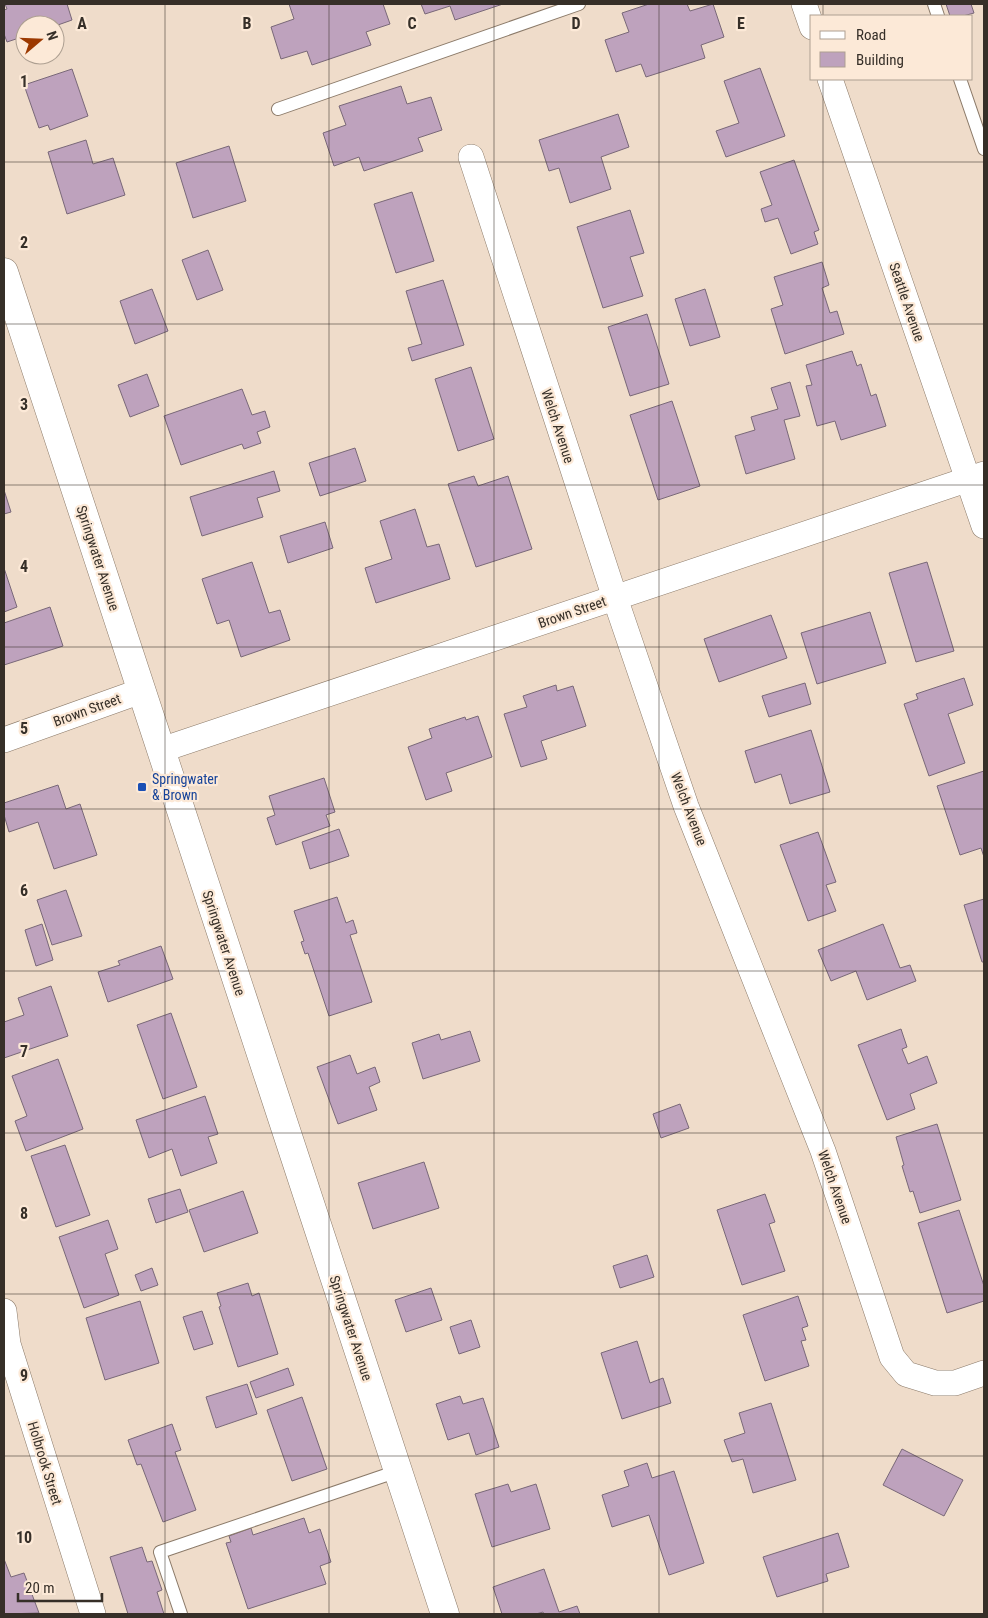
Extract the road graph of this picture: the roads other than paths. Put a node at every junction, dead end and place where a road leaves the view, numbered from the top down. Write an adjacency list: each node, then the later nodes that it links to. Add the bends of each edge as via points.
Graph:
1 (579, 4): 6 (lane)
2 (804, 4): 3 (street)
3 (810, 21)
4 (830, 80): 10 (street, Seattle Avenue)
5 (960, 80): 7 (lane)
6 (278, 109)
7 (984, 149)
8 (471, 157): 12 (street, Welch Avenue)
9 (4, 272): 13 (street, Springwater Avenue)
10 (976, 477): 11 (street, Seattle Avenue); 12 (street, Brown Street)
11 (984, 526)
12 (614, 598): 15 (street, Brown Street); 18 (street, Welch Avenue, via 686,806 823,1152 892,1357 906,1374 935,1383 954,1382)
13 (141, 691): 14 (street, Brown Street); 15 (street, Springwater Avenue)
14 (4, 740)
15 (160, 750): 19 (street, Springwater Avenue)
16 (4, 1311): 17 (street, Holbrook Street)
17 (6, 1345): 20 (street, Holbrook Street)
18 (984, 1373)
19 (398, 1471): 21 (lane, via 160,1552); 22 (street, Springwater Avenue)
20 (93, 1614)
21 (181, 1614)
22 (445, 1614)

